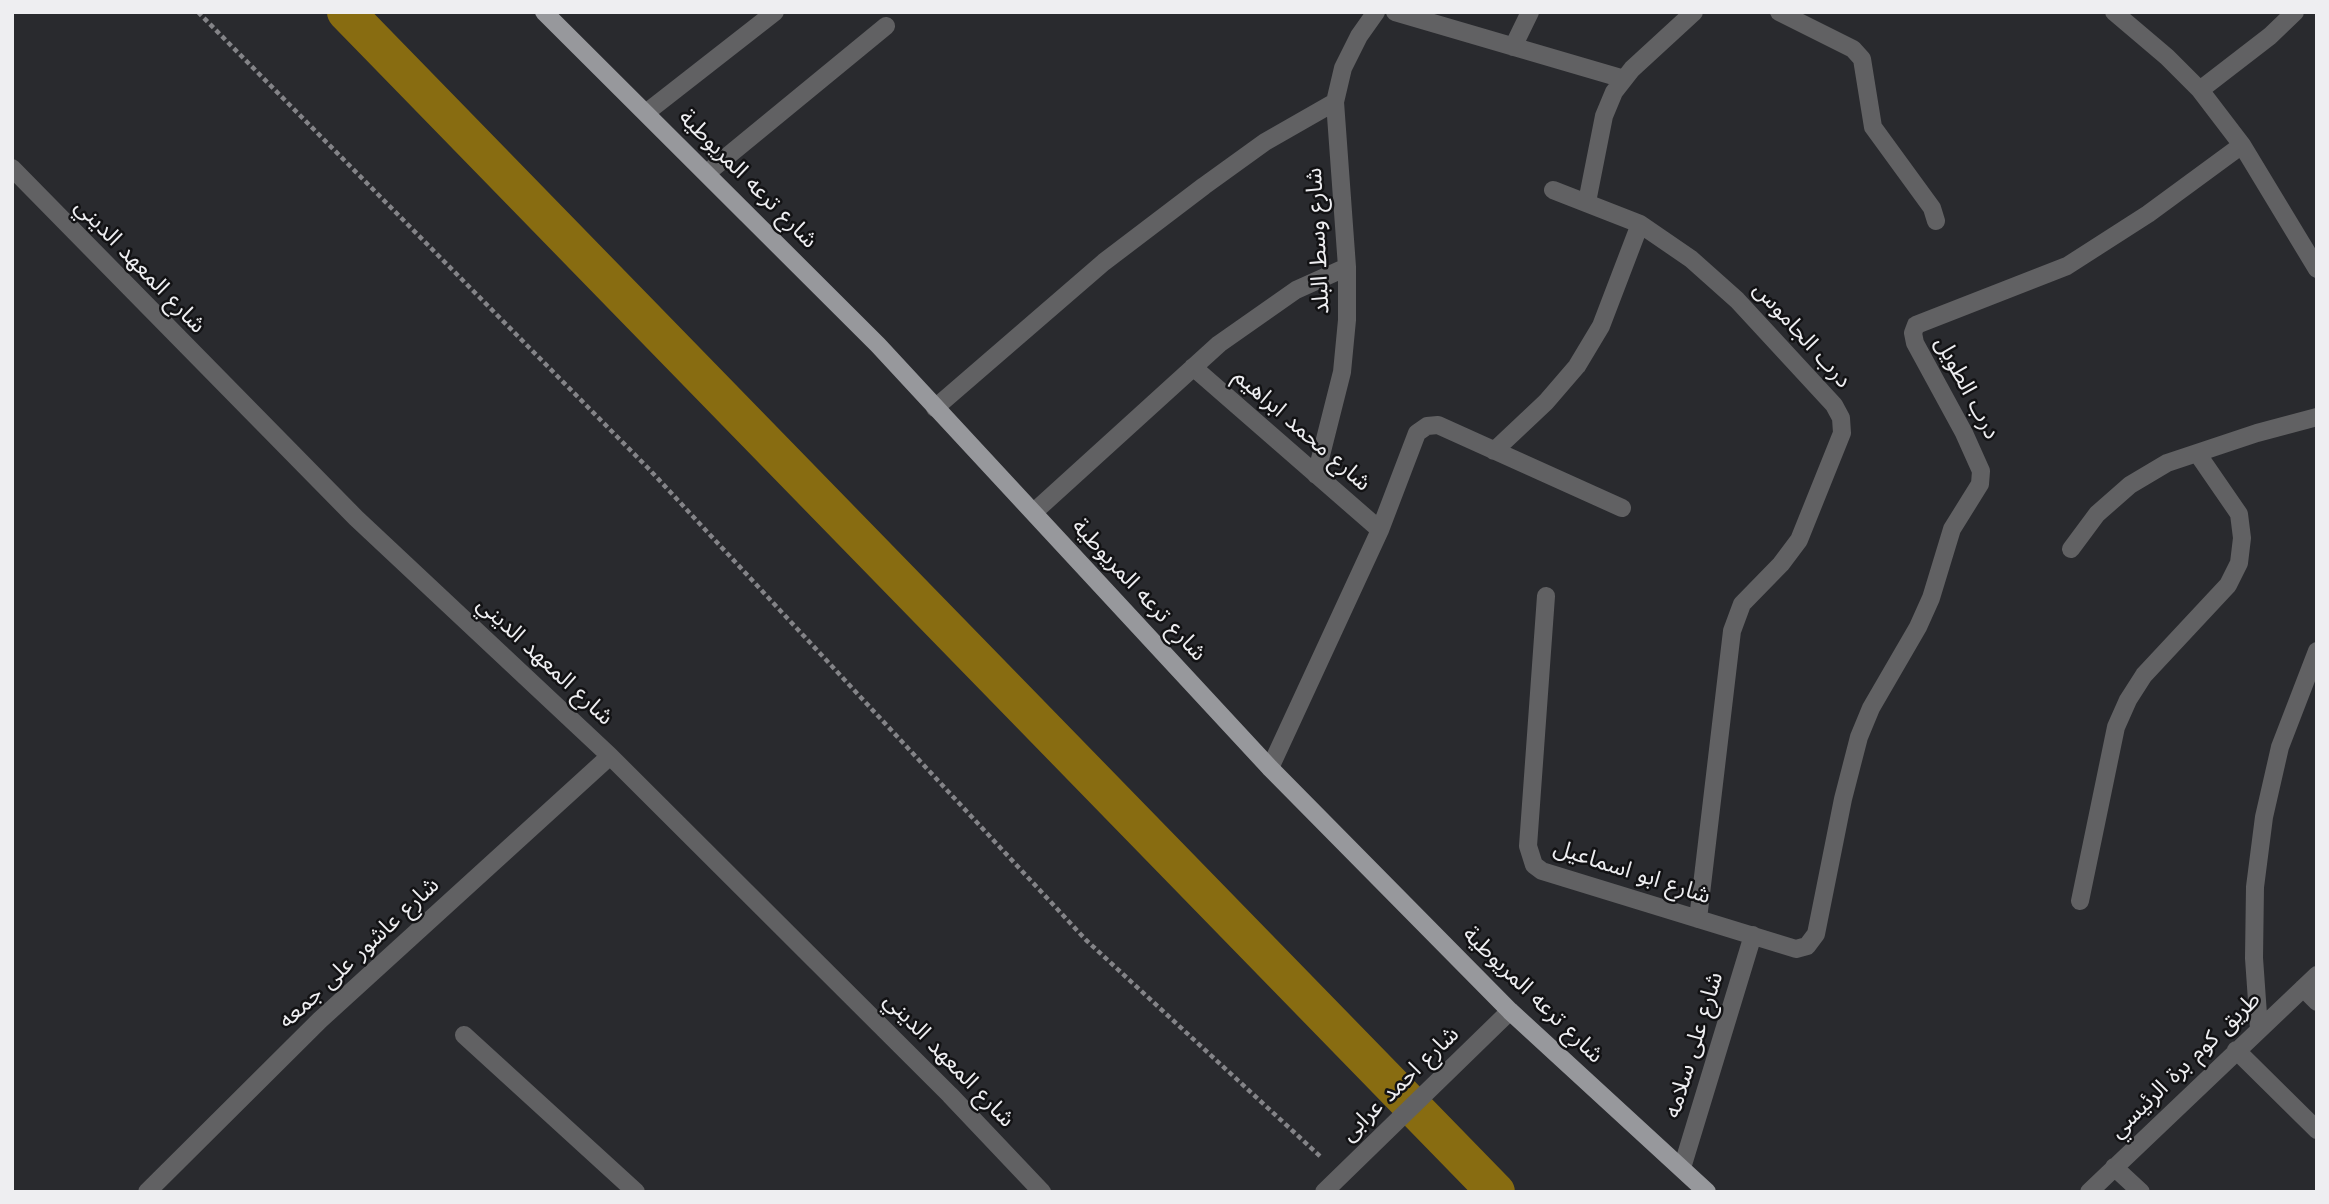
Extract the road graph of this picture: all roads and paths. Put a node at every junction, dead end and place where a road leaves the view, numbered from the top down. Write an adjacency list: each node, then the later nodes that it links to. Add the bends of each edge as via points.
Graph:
1 (198, 12): 54 (path, via 648,468 1086,940)
2 (544, 12): 16 (main road, شارع ترعه المريوطية)
3 (775, 12): 16 (street)
4 (1377, 12): 15 (street, شارع وسط البلد, via 1343,68)
5 (1395, 12): 12 (street)
6 (1530, 12): 12 (street)
7 (1694, 12): 13 (street)
8 (1779, 12): 22 (street, via 1853,49 1862,60 1873,127)
9 (2114, 12): 14 (street)
10 (2294, 12): 14 (street)
11 (886, 26): 19 (street)
12 (1513, 47): 13 (street)
13 (1624, 79): 21 (street, via 1604,117)
14 (2200, 90): 17 (street)
15 (1335, 102): 24 (street, شارع وسط البلد); 27 (street, via 1265,142 1170,211)
16 (647, 113): 19 (main road, شارع ترعه المريوطية)
17 (2242, 145): 25 (street); 43 (street, درب الطويل, via 2094,251 1916,325 1914,343 1968,442 1981,471 1980,484 1952,529 1931,598 1859,737)
18 (12, 168): 38 (street, شارع المعهد الديني, via 356,518)
19 (708, 173): 27 (main road, شارع ترعه المريوطية)
20 (1553, 190): 21 (street, درب الجاموس)
21 (1587, 202): 23 (street, درب الجاموس)
22 (1937, 221)
23 (1640, 224): 29 (street, via 1601,326 1577,366); 41 (street, درب الجاموس, via 1691,259 1737,300 1841,418 1842,433 1799,540 1742,604 1732,631)
24 (1347, 267): 26 (street, via 1296,290 1257,315); 31 (street, شارع وسط البلد, via 1342,372)
25 (2317, 269)
26 (1193, 366): 31 (street, شارع محمد ابراهيم); 33 (street)
27 (935, 408): 33 (main road, شارع ترعه المريوطية)
28 (2317, 417): 30 (street)
29 (1494, 451): 32 (street); 34 (street, via 1438,425 1427,426 1417,433)
30 (2197, 453): 35 (street, via 2167,463 2130,485 2097,514); 40 (street, via 2239,513 2239,563 2228,584 2144,675 2128,700 2116,727)
31 (1316, 475): 34 (street, شارع محمد ابراهيم)
32 (1622, 508)
33 (1034, 512): 39 (main road, شارع ترعه المريوطية)
34 (1380, 530): 39 (street)
35 (2071, 549)
36 (1546, 596): 41 (street, شارع ابو اسماعيل, via 1528,856 1542,871)
37 (2317, 651): 48 (street, via 2280,747 2264,817 2255,899)
38 (610, 756): 55 (street, شارع عاشور على جمعه, via 320,1020); 57 (street, شارع المعهد الديني)
39 (1270, 768): 47 (main road, شارع ترعه المريوطية)
40 (2080, 901)
41 (1698, 919): 42 (street, شارع ابو اسماعيل)
42 (1753, 935): 43 (street, شارع ابو اسماعيل, via 1796,949); 53 (street, شارع على سلامه)
43 (1813, 940)
44 (2317, 975): 45 (street, طريق كوم برة الرئيسي)
45 (2302, 988): 46 (street); 48 (street, طريق كوم برة الرئيسي)
46 (2317, 1002)
47 (1510, 1011): 53 (main road, شارع ترعه المريوطية); 54 (street, شارع احمد عرابى)
48 (2259, 1029): 50 (street, طريق كوم برة الرئيسي)
49 (464, 1035): 56 (street)
50 (2236, 1050): 51 (street); 52 (street, طريق كوم برة الرئيسي)
51 (2317, 1130)
52 (2114, 1167): 60 (street, طريق كوم برة الرئيسي); 61 (street)
53 (1682, 1168): 59 (main road, شارع ترعه المريوطية)
54 (1341, 1175): 58 (street, شارع احمد عرابى)
55 (147, 1192)
56 (636, 1192)
57 (1042, 1192)
58 (1324, 1192)
59 (1707, 1192)
60 (2089, 1192)
61 (2141, 1192)

